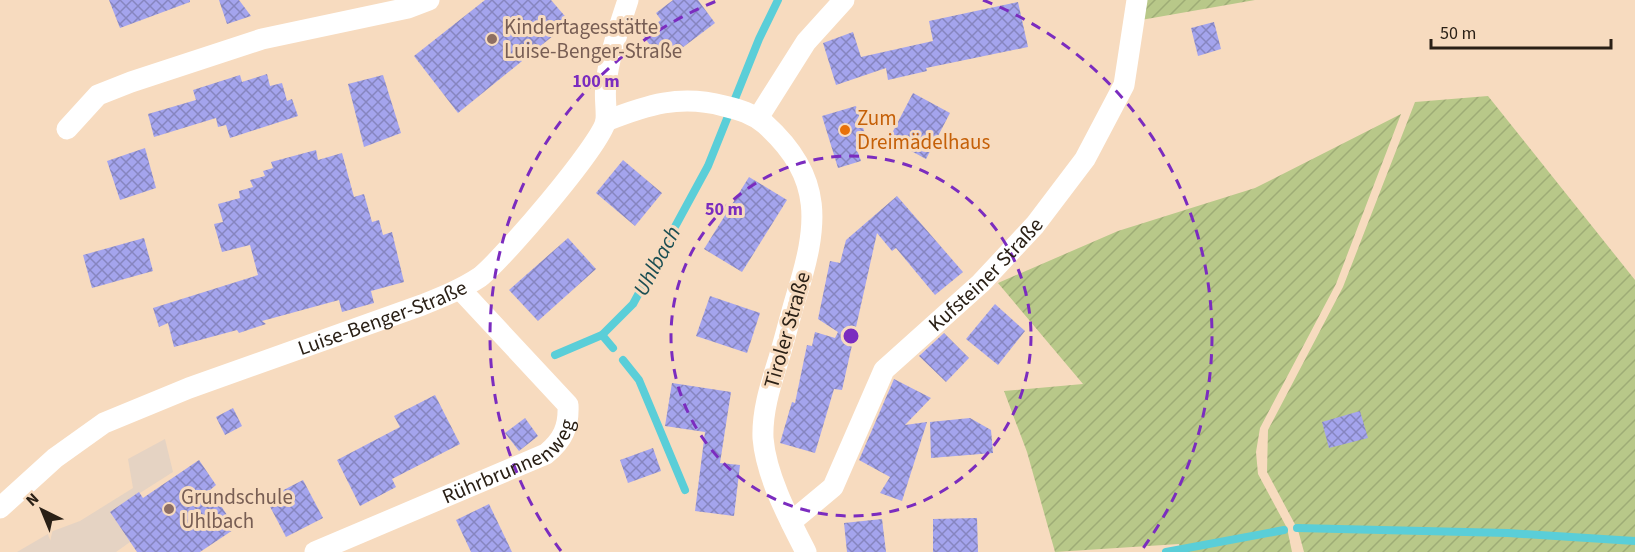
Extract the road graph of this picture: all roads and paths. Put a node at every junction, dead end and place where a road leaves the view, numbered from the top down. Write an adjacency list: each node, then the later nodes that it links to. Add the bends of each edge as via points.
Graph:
1 (429, 0): 7 (street, via 408,8 262,39 131,82 98,95)
2 (628, 0): 6 (street, via 609,59)
3 (844, 0): 5 (street, via 806,42)
4 (1137, 0): 10 (street, Kufsteiner Straße, via 1124,85 1085,159 1035,225 981,283 884,370 833,487)
5 (752, 115): 6 (street, via 692,99 655,103); 10 (street, Tiroler Straße, via 774,133 798,162 807,181 813,213 807,261 764,420 767,459)
6 (606, 121): 8 (street, Luise-Benger-Straße, via 575,169 519,237 482,276)
7 (67, 129)
8 (460, 289): 9 (street, Luise-Benger-Straße, via 104,423 54,458); 11 (street, Rührbrunnenweg, via 568,405 566,430 560,442 546,454)
9 (0, 508)
10 (791, 522): 12 (street, Tiroler Straße)
11 (315, 552)
12 (806, 552)

